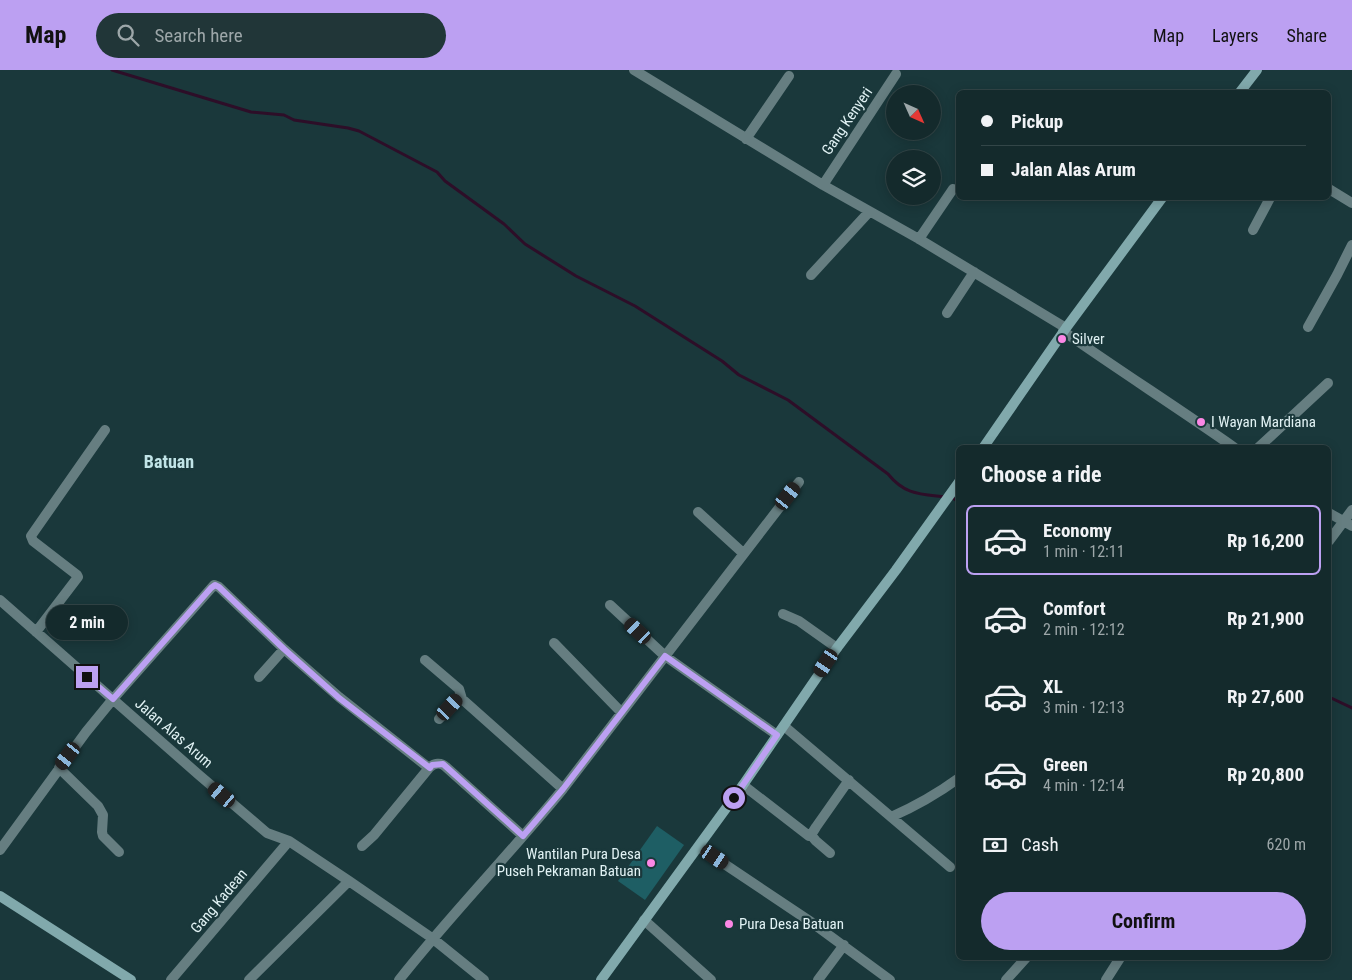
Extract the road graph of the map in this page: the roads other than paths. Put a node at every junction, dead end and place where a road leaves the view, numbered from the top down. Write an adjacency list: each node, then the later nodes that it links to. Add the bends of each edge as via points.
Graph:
1 (634, 70): 6 (street)
2 (1258, 70): 5 (main road)
3 (896, 74): 7 (street, Gang Kenyeri)
4 (789, 76): 6 (street)
5 (1242, 90)
6 (746, 139): 7 (street)
7 (822, 185): 13 (street)
8 (953, 189): 15 (street)
9 (1331, 190): 12 (street)
10 (1161, 200): 21 (main road)
11 (1269, 200): 14 (street)
12 (1352, 203)
13 (869, 212): 15 (street); 18 (street)
14 (1253, 230)
15 (919, 239): 17 (street)
16 (1352, 245): 20 (street)
17 (974, 272): 19 (street); 21 (street)
18 (811, 275)
19 (947, 313)
20 (1308, 327)
21 (1064, 330): 24 (main road); 25 (street)
22 (1328, 383): 26 (street)
23 (105, 430): 38 (street, via 31,536 78,577)
24 (984, 445)
25 (1231, 445)
26 (1261, 445)
27 (799, 482): 34 (street)
28 (956, 486): 40 (main road)
29 (1352, 510): 32 (street)
30 (698, 512): 34 (street)
31 (1331, 514): 32 (street)
32 (1348, 524): 33 (street)
33 (1331, 539)
34 (743, 553): 42 (street)
35 (0, 600): 38 (street, Jalan Alas Arum)
36 (610, 605): 42 (street)
37 (783, 614): 40 (street, via 799,621)
38 (36, 632): 46 (street, Jalan Alas Arum)
39 (554, 642): 47 (street)
40 (837, 648): 49 (main road)
41 (284, 649): 44 (street); 46 (street, via 215,585); 52 (street, via 338,697)
42 (665, 656): 47 (street); 50 (street)
43 (425, 660): 45 (street, via 459,689)
44 (259, 677)
45 (461, 696): 48 (street); 56 (street)
46 (113, 699): 51 (street); 60 (street, Jalan Alas Arum, via 267,833)
47 (621, 712): 56 (street)
48 (439, 719)
49 (784, 726): 50 (main road); 53 (street)
50 (777, 735): 55 (main road)
51 (59, 768): 63 (street); 64 (street, via 98,806 103,816 103,836)
52 (430, 768): 59 (street, via 443,764); 61 (street)
53 (849, 780): 57 (street); 58 (street)
54 (956, 780): 57 (street, via 938,794)
55 (743, 785): 58 (street, via 809,836); 62 (main road)
56 (563, 789): 59 (street)
57 (891, 817): 66 (street)
58 (812, 835): 65 (street)
59 (523, 836): 70 (street)
60 (289, 841): 67 (street, Jalan Alas Arum); 76 (street, Gang Kadean)
61 (362, 846)
62 (699, 847): 69 (main road); 71 (street)
63 (0, 850)
64 (119, 852)
65 (830, 853)
66 (950, 867)
67 (349, 880): 70 (street, Jalan Alas Arum); 77 (street)
68 (0, 896): 74 (main road)
69 (644, 920): 75 (street); 80 (main road)
70 (432, 938): 78 (street); 79 (street, Jalan Alas Arum)
71 (844, 945): 81 (street); 82 (street)
72 (1024, 960): 83 (street)
73 (1119, 960): 84 (street)
74 (124, 978)
75 (704, 978)
76 (171, 980)
77 (249, 980)
78 (399, 980)
79 (484, 980)
80 (601, 980)
81 (818, 980)
82 (890, 980)
83 (1006, 980)
84 (1106, 980)

